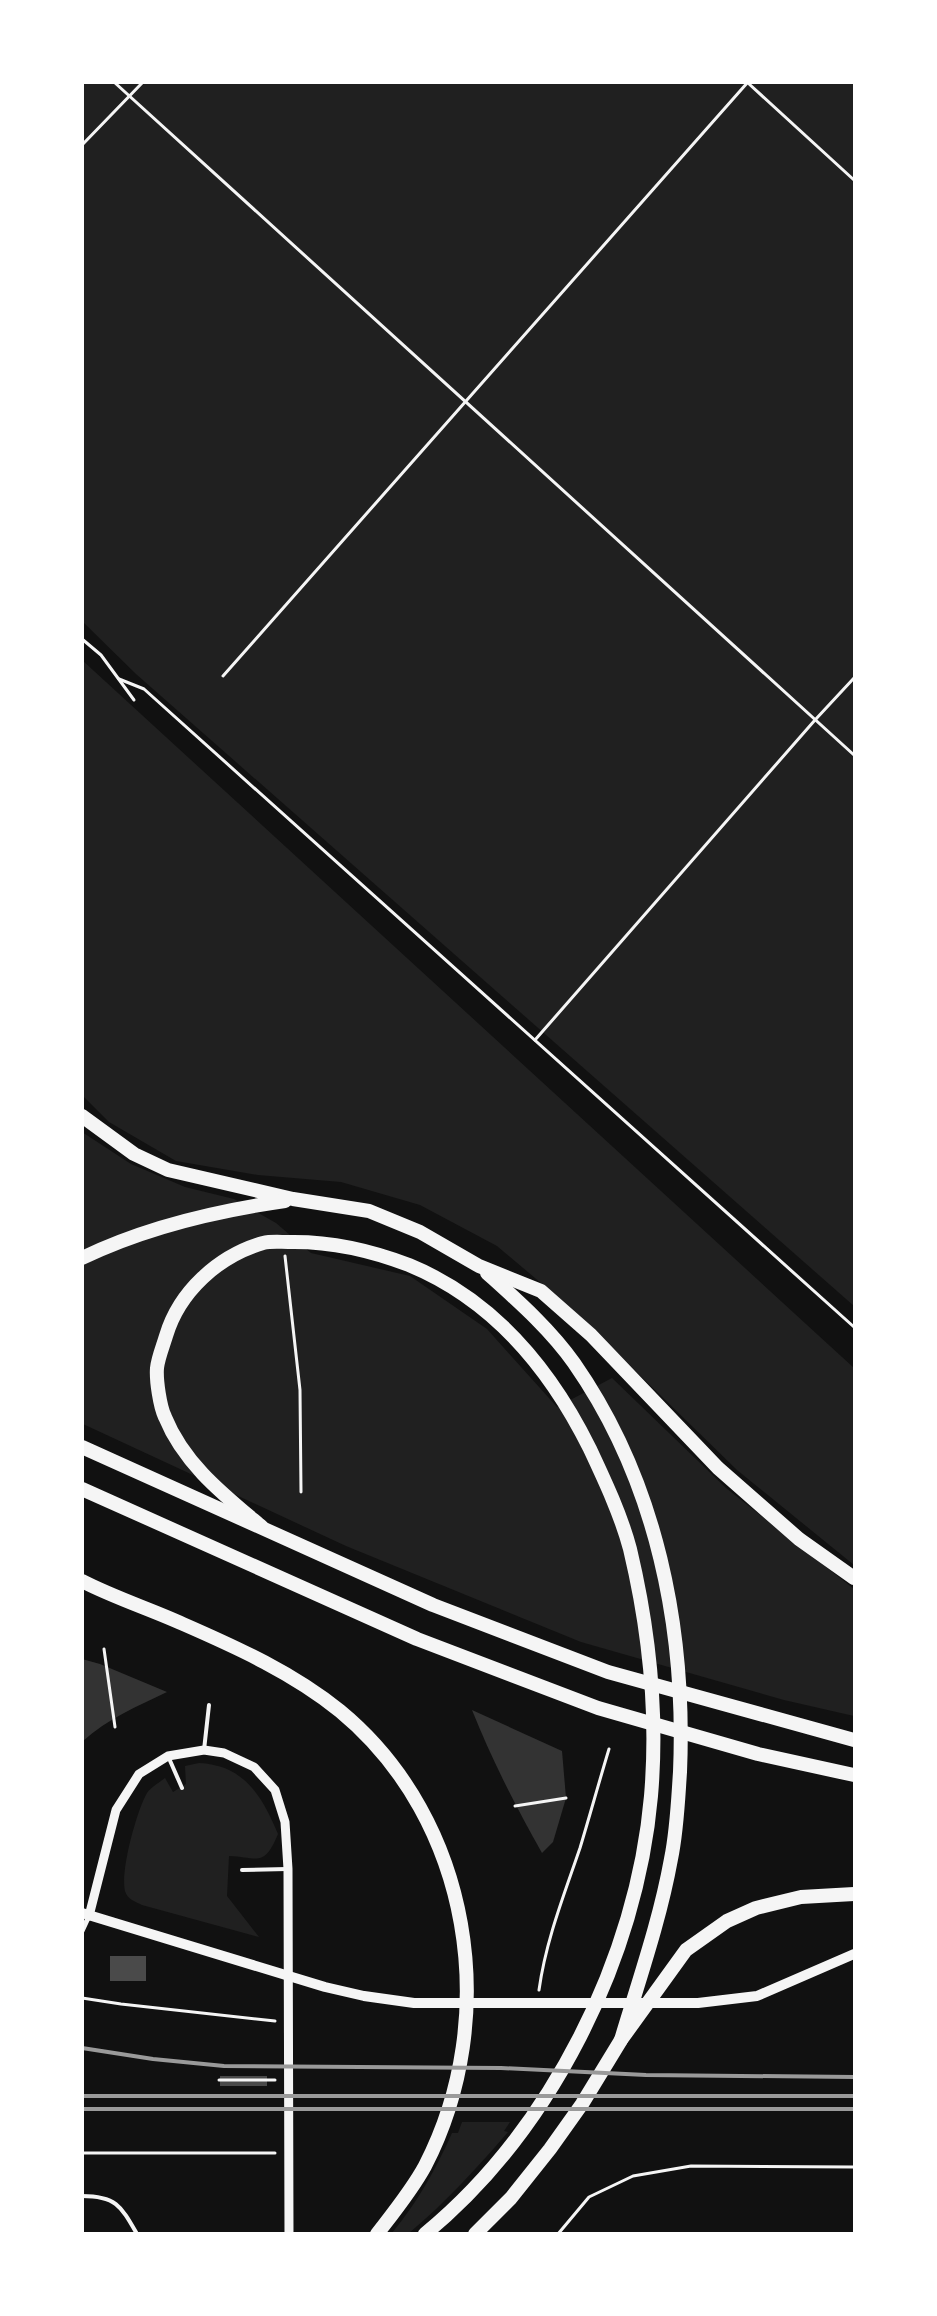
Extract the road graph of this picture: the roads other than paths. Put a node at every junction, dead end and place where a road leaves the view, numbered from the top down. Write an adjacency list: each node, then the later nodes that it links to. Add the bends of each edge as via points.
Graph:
1 (82, 1116): 2 (highway, via 134,1154 168,1170)
2 (293, 1199): 3 (highway, via 193,1217); 4 (highway, via 369,1211 420,1232)
3 (82, 1258)
4 (479, 1266): 8 (highway, via 541,1292 591,1335 718,1468 799,1539); 23 (highway, via 528,1311 573,1362 607,1415 634,1471 653,1530 674,1626 682,1719 678,1810 670,1866)
5 (82, 1446): 7 (highway)
6 (82, 1489): 15 (highway, via 417,1639 598,1708 758,1754)
7 (262, 1528): 12 (highway, via 433,1605 608,1672); 28 (highway, via 210,1484 182,1451 163,1413 157,1367 172,1316 198,1281 226,1259 265,1242 309,1242 356,1247 411,1266 467,1295 513,1334 552,1381 579,1427 603,1476 629,1547 642,1618 653,1711 653,1757 650,1801 636,1886 616,1956 566,2062 517,2136 486,2176)
8 (854, 1578)
9 (82, 1582): 10 (highway)
10 (89, 1589): 27 (highway, via 183,1624 282,1672 340,1712 366,1736 408,1789 426,1820 451,1879 459,1909 465,1947 468,2008 464,2042 453,2094 435,2143 398,2208)
11 (209, 1705): 13 (lane)
12 (854, 1740)
13 (204, 1750): 14 (street); 18 (street, via 224,1753 254,1767 276,1790 284,1822)
14 (168, 1756): 16 (lane); 20 (street, via 139,1774 116,1810)
15 (854, 1775)
16 (182, 1788)
17 (242, 1870): 18 (lane)
18 (288, 1870): 26 (street)
19 (854, 1894): 23 (highway, via 801,1897 756,1908 711,1930 678,1959)
20 (86, 1914): 21 (street); 22 (main road, via 325,1987 414,2003 698,2003 738,2000 774,1990)
21 (82, 1931)
22 (854, 1954)
23 (621, 2040): 29 (highway, via 550,2149 511,2198)
24 (82, 2196): 25 (lane, via 114,2201)
25 (137, 2234)
26 (289, 2234)
27 (377, 2234)
28 (425, 2234)
29 (475, 2234)

